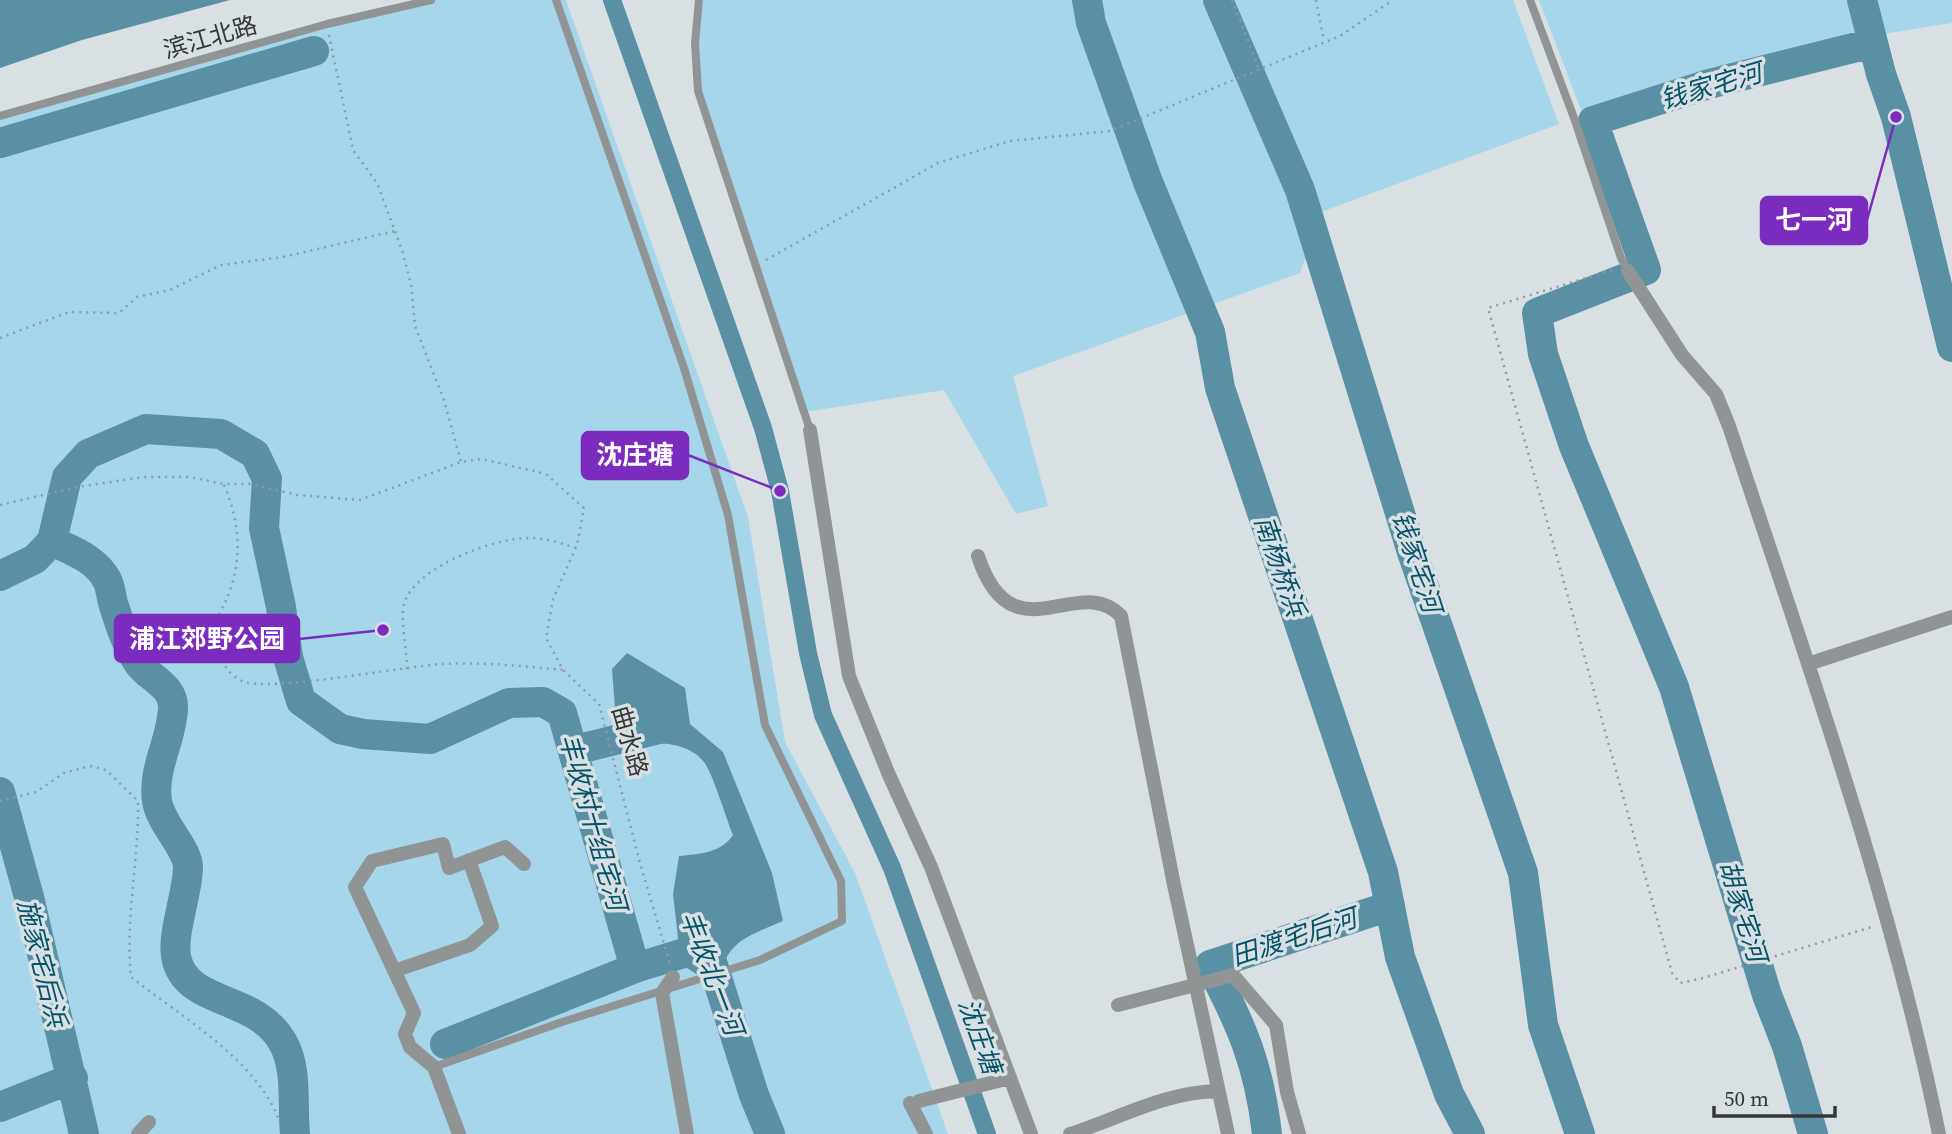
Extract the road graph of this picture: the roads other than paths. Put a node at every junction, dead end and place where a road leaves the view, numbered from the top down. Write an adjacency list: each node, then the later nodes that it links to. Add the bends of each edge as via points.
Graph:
1 (431, 0): 5 (lane, 滨江北路, via 327,24)
2 (556, 0): 16 (lane, via 684,368 728,515 765,725 841,881 842,921 760,960)
3 (699, 0): 7 (lane, via 695,43 698,91)
4 (1530, 0): 6 (lane)
5 (0, 116)
6 (1630, 273): 10 (street, via 1682,355 1716,394)
7 (810, 430): 19 (street, via 849,676 931,867)
8 (978, 556): 15 (street, via 984,576 1016,608 1031,611 1083,603 1114,608 1121,616)
9 (1952, 617): 10 (street)
10 (1808, 664): 30 (street, via 1917,1027)
11 (469, 860): 12 (street, via 505,847); 13 (street, via 492,926 470,945); 13 (street, via 449,867 443,844 372,861 355,887)
12 (524, 864)
13 (394, 971): 18 (street, via 414,1013 405,1034 411,1047)
14 (674, 977): 16 (street)
15 (1199, 983): 17 (street); 20 (street); 29 (street, via 1233,975 1276,1025)
16 (662, 993): 18 (lane); 24 (street)
17 (1118, 1005)
18 (434, 1067): 23 (street)
19 (1006, 1079): 25 (street, via 915,1102); 26 (street)
20 (1218, 1091): 27 (street, via 1196,1091 1145,1105); 28 (street)
21 (149, 1122): 22 (street)
22 (138, 1134)
23 (459, 1134)
24 (688, 1134)
25 (926, 1134)
26 (1031, 1134)
27 (1070, 1134)
28 (1228, 1134)
29 (1299, 1134)
30 (1939, 1134)

